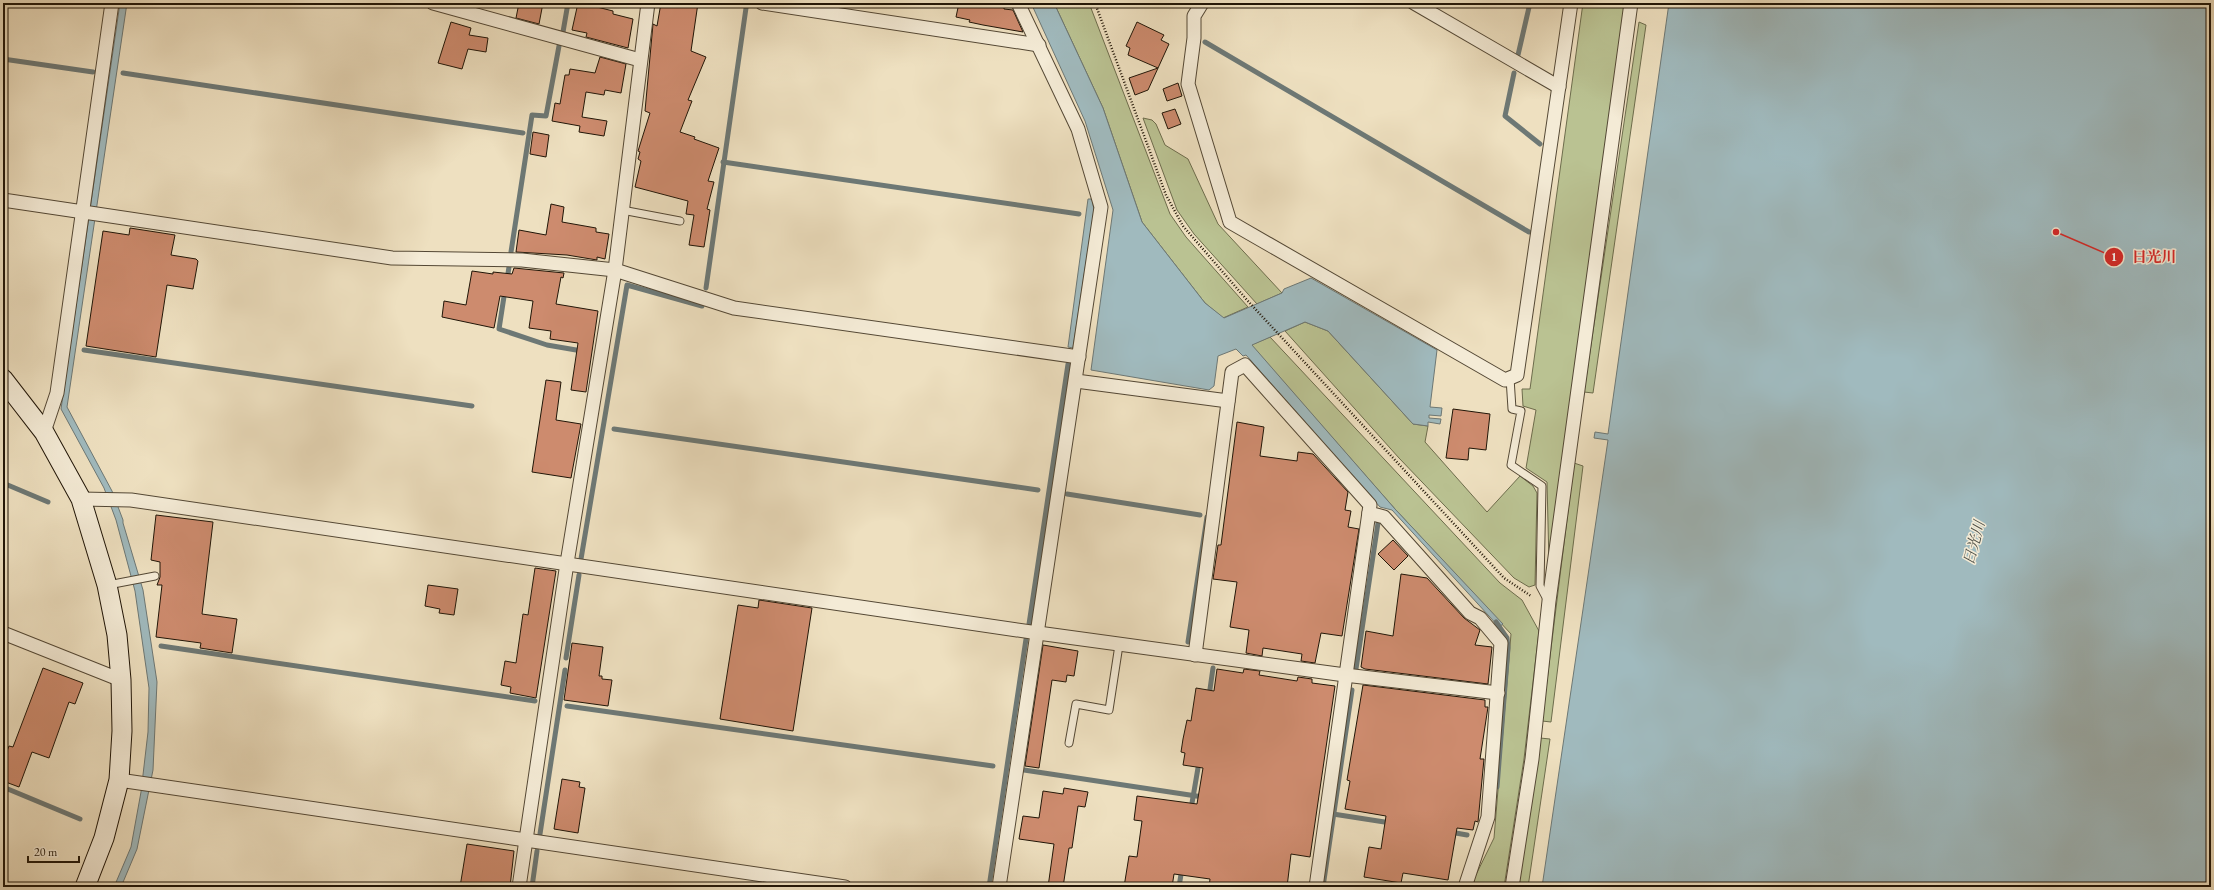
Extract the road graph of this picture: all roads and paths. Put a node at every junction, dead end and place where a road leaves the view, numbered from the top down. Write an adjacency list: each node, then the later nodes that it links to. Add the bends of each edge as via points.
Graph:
1 (112, 3): 16 (street)
2 (433, 3): 12 (street)
3 (648, 3): 12 (street)
4 (762, 3): 11 (street)
5 (1018, 3): 11 (street)
6 (1095, 3): 30 (path, via 1166,195 1183,226 1250,303 1504,578 1528,595)
7 (1202, 3): 20 (street, via 1194,16 1188,84 1230,222 1505,380)
8 (1414, 3): 13 (street)
9 (1571, 3): 13 (street)
10 (1631, 3): 30 (street)
11 (1039, 45): 19 (street, via 1078,129 1101,207)
12 (640, 60): 15 (street)
13 (1559, 87): 20 (street, via 1517,375)
14 (3, 200): 16 (street)
15 (622, 210): 17 (lane); 18 (street)
16 (84, 212): 18 (street, via 392,258 522,260); 24 (street, via 57,393)
17 (680, 221)
18 (615, 270): 19 (street, via 734,308); 27 (street)
19 (1079, 357): 22 (street)
20 (1510, 378): 30 (lane, via 1512,409 1521,411 1511,465 1542,486 1540,586)
21 (3, 379): 24 (street)
22 (1076, 381): 23 (street); 32 (street)
23 (1228, 401): 26 (street, via 1232,372 1245,365 1370,505); 34 (street)
24 (44, 432): 25 (street)
25 (81, 499): 27 (street, via 118,500); 29 (street)
26 (1369, 513): 35 (street); 37 (street, via 1384,517 1470,613 1480,618 1501,643)
27 (567, 563): 32 (street); 40 (street)
28 (155, 576): 29 (lane)
29 (107, 585): 36 (street, via 117,635)
30 (1549, 601): 47 (street, via 1532,759)
31 (3, 633): 36 (street)
32 (1038, 634): 33 (street); 44 (street)
33 (1119, 644): 34 (street); 38 (lane, via 1109,710 1076,704)
34 (1195, 655): 35 (street)
35 (1345, 675): 37 (street); 45 (street)
36 (121, 680): 39 (street)
37 (1498, 693): 46 (street, via 1488,817)
38 (1069, 743)
39 (119, 780): 40 (street); 41 (street, via 104,838)
40 (525, 841): 42 (street); 43 (street)
41 (85, 887)
42 (519, 887)
43 (845, 887)
44 (999, 887)
45 (1316, 887)
46 (1465, 887)
47 (1512, 887)

